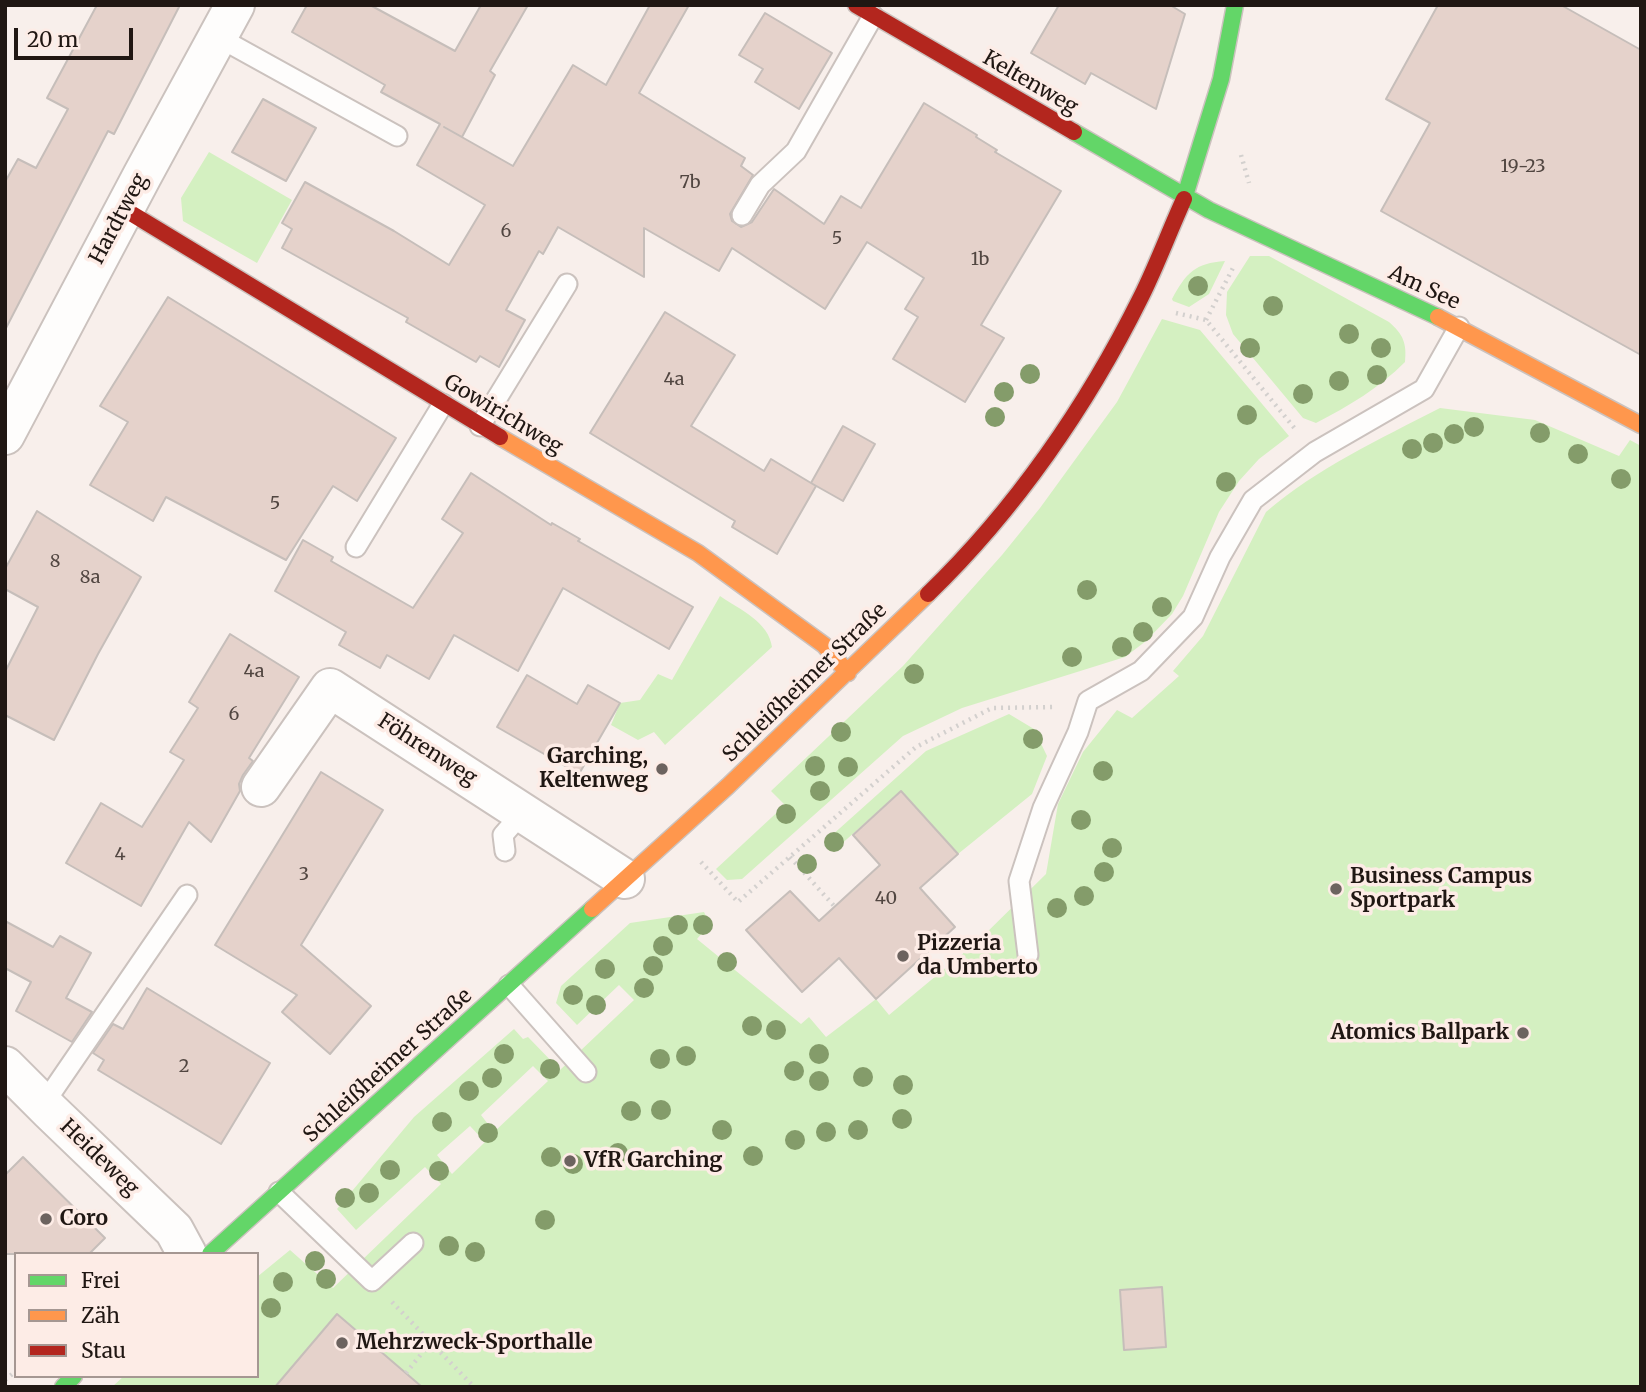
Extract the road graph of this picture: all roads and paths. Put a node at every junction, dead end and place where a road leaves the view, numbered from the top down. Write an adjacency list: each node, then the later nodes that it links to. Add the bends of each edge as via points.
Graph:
1 (856, 5): 3 (street, Keltenweg)
2 (1235, 5): 7 (street, Schleißheimer Straße, via 1221,79)
3 (873, 16): 7 (street, Keltenweg); 9 (lane, via 796,151 760,185)
4 (227, 21): 5 (lane); 8 (street, Hardtweg)
5 (397, 136)
6 (1240, 148): 10 (path, via 1252,193 1265,202)
7 (1185, 196): 10 (street, Am See); 12 (street, Schleißheimer Straße)
8 (124, 209): 15 (street, Gowirichweg); 18 (street, Hardtweg)
9 (742, 215)
10 (1252, 231): 13 (path); 14 (street, Am See)
11 (567, 284): 17 (lane)
12 (1141, 297): 13 (path, via 1170,311); 21 (street, Schleißheimer Straße, via 1089,390 1026,484 961,562)
13 (1206, 320): 19 (path)
14 (1459, 327): 16 (street, Am See); 19 (lane, via 1424,389)
15 (443, 404): 17 (street, Gowirichweg); 20 (lane)
16 (1641, 425)
17 (480, 426): 21 (street, Gowirichweg, via 698,553 824,645)
18 (5, 435)
19 (1315, 452): 22 (lane, via 1253,500 1193,617 1141,671)
20 (356, 547)
21 (848, 673): 25 (street, Schleißheimer Straße)
22 (1088, 701): 27 (path, via 1046,708 992,708 916,747); 31 (lane, via 1019,881)
23 (261, 787): 24 (street, Föhrenweg, via 330,688)
24 (523, 812): 26 (lane, via 503,835); 28 (street, Föhrenweg)
25 (675, 835): 27 (path, via 738,902); 28 (street, Schleißheimer Straße)
26 (505, 851)
27 (790, 857): 30 (path)
28 (625, 879): 32 (street, Schleißheimer Straße)
29 (187, 895): 35 (lane)
30 (835, 907)
31 (1028, 955)
32 (509, 985): 34 (lane); 36 (street, Schleißheimer Straße)
33 (5, 1066): 35 (street, Heideweg)
34 (586, 1072)
35 (43, 1105): 38 (street, Heideweg, via 174,1230)
36 (279, 1192): 39 (street, Schleißheimer Straße); 40 (lane)
37 (413, 1243): 40 (lane)
38 (186, 1252)
39 (212, 1252)
40 (372, 1281): 41 (path)
41 (430, 1343): 42 (path); 43 (path)
42 (406, 1373)
43 (474, 1387)

